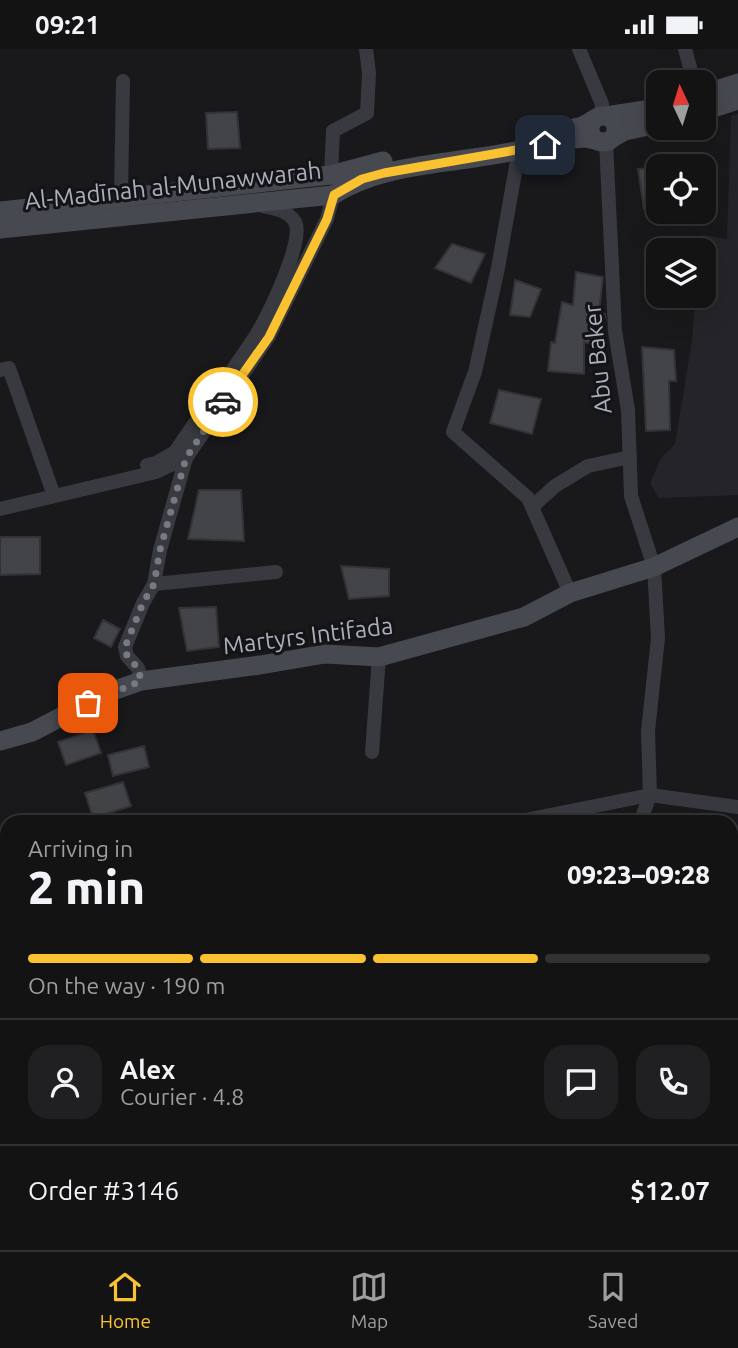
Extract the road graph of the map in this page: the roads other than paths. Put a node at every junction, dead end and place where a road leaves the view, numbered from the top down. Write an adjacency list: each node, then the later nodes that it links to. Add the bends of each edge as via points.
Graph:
1 (366, 49): 14 (street, via 368,113 333,131)
2 (579, 49): 12 (street, Abu Baker, via 601,104)
3 (685, 49): 4 (street)
4 (691, 70)
5 (122, 81): 16 (street)
6 (738, 83): 7 (main road)
7 (716, 90)
8 (738, 100): 9 (main road)
9 (716, 107)
10 (646, 112): 12 (main road, Al-Madīnah al-Munawwarah)
11 (646, 127): 12 (main road, Al-Madīnah al-Munawwarah)
12 (602, 129): 13 (main road, Al-Madīnah al-Munawwarah, via 585,138); 14 (main road, Al-Madīnah al-Munawwarah, via 575,128 406,156); 22 (street, Abu Baker, via 615,331 628,410)
13 (519, 150): 15 (main road, Al-Madīnah al-Munawwarah, via 384,173); 27 (street, via 475,372 453,432 528,498)
14 (331, 175): 16 (main road, Al-Madīnah al-Munawwarah)
15 (334, 195): 17 (main road, Al-Madīnah al-Munawwarah); 21 (street, via 327,219 269,337)
16 (121, 196): 18 (main road, Al-Madīnah al-Munawwarah)
17 (253, 203): 19 (main road, Al-Madīnah al-Munawwarah); 21 (street, via 288,214 296,223 295,252 259,330)
18 (0, 211)
19 (0, 229)
20 (0, 370): 25 (street, via 9,368)
21 (184, 454): 23 (street); 24 (street); 25 (street)
22 (629, 457): 27 (street, via 588,466); 30 (street, Abu Baker, via 631,496)
23 (156, 472): 24 (street, via 171,476); 28 (street)
24 (178, 488): 32 (street)
25 (52, 490): 26 (street)
26 (0, 503)
27 (532, 507): 33 (street)
28 (0, 509)
29 (738, 527): 30 (main road, Martyrs Intifada)
30 (654, 567): 33 (main road, Martyrs Intifada); 38 (street, Abu Baker, via 658,638 648,730)
31 (276, 572): 32 (street)
32 (154, 584): 35 (street, via 125,647)
33 (570, 593): 34 (main road, Martyrs Intifada, via 524,617)
34 (379, 657): 35 (main road, Martyrs Intifada, via 325,654); 37 (street)
35 (141, 681): 36 (main road, Martyrs Intifada, via 107,693 32,732)
36 (0, 741)
37 (372, 752)
38 (650, 795): 39 (street); 40 (street); 41 (street)
39 (738, 807)
40 (550, 815)
41 (643, 815)

